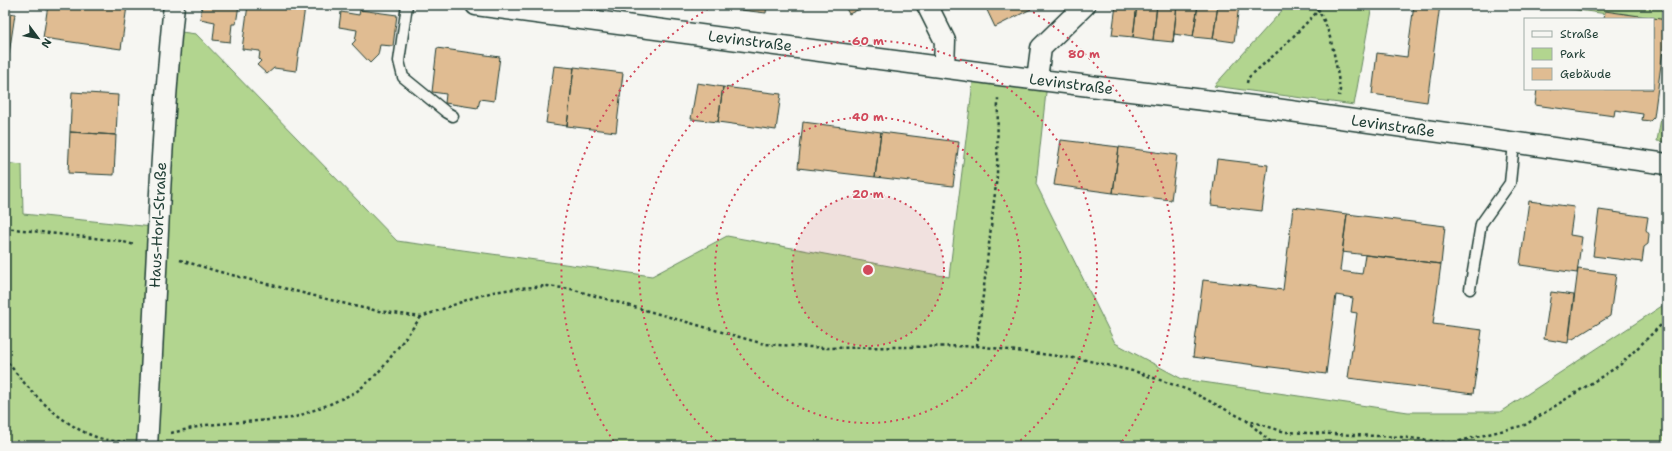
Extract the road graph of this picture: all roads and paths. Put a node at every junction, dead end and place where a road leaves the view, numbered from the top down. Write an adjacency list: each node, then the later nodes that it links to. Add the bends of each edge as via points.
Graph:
1 (174, 5): 18 (street, Haus-Horl-Straße)
2 (407, 5): 13 (lane, via 399,61 403,76)
3 (476, 5): 9 (street, Levinstraße)
4 (927, 5): 9 (street, via 945,41)
5 (1085, 5): 11 (street, via 1041,48)
6 (1313, 5): 8 (path)
7 (1324, 5): 8 (path)
8 (1318, 11): 12 (path, via 1248,78); 14 (path, via 1328,33 1340,90)
9 (944, 66): 10 (street, Levinstraße)
10 (1000, 75): 11 (street, Levinstraße); 22 (path, via 997,107 997,176)
11 (1037, 79): 12 (street, Levinstraße)
12 (1243, 105): 14 (street, Levinstraße)
13 (453, 116)
14 (1335, 118): 15 (street, Levinstraße)
15 (1514, 143): 16 (street, Levinstraße); 19 (lane, via 1510,183 1481,224)
16 (1667, 164)
17 (5, 228): 18 (path, via 120,241)
18 (156, 250): 20 (path, via 220,272 379,312); 26 (street, Haus-Horl-Straße)
19 (1470, 289)
20 (421, 317): 22 (path, via 493,292 547,286 571,289 764,344 825,348); 25 (path, via 372,379 356,392 330,404 292,418 206,425)
21 (1667, 317): 24 (path, via 1620,365 1525,425 1452,443 1401,437 1285,432)
22 (977, 346): 24 (path, via 1081,359 1137,372 1188,390)
23 (5, 358): 26 (path, via 19,378 50,408 80,430 102,440)
24 (1244, 418): 27 (path)
25 (166, 434)
26 (139, 443)
27 (1275, 446)

